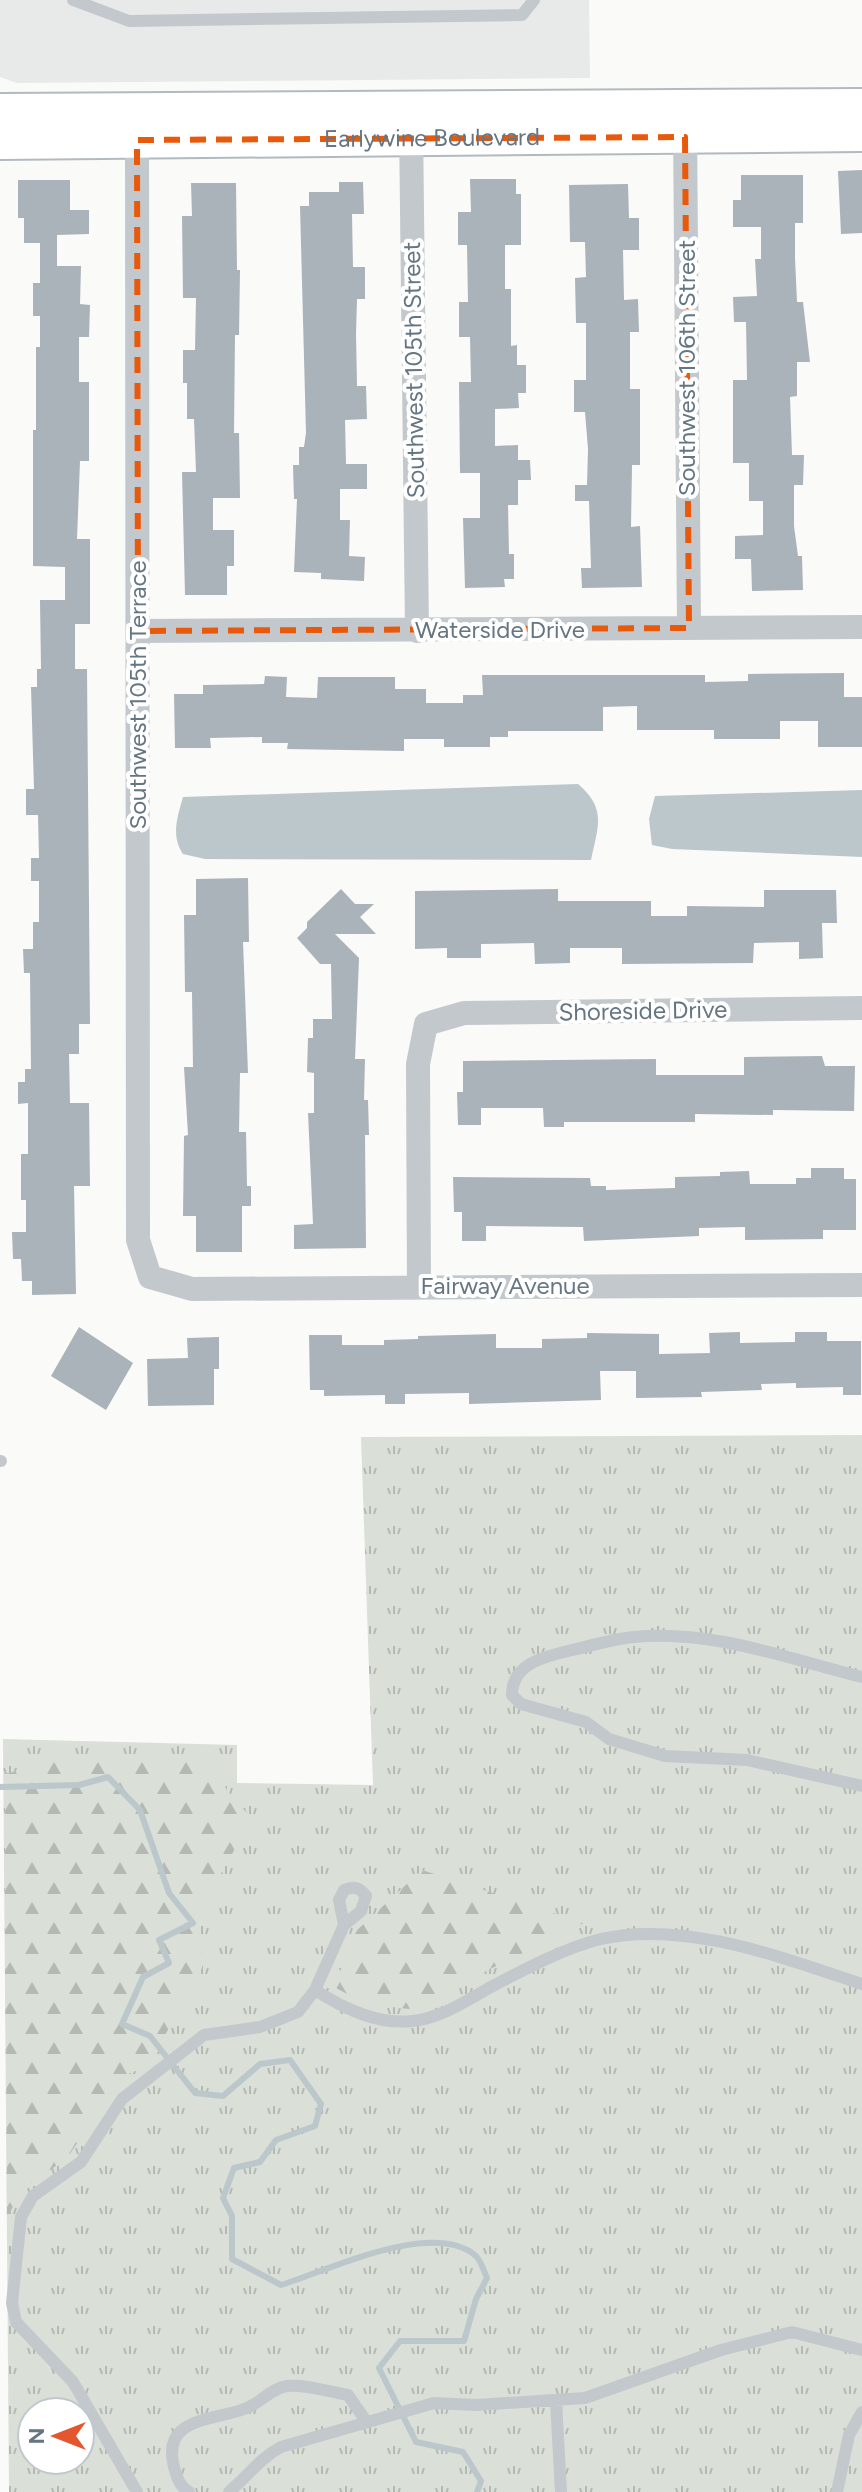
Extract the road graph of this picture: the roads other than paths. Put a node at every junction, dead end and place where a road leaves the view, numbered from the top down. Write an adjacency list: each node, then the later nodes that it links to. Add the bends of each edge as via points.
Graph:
1 (73, 0): 2 (lane, via 129,21 522,15)
2 (534, 0)
3 (862, 106): 5 (street, Earlywine Boulevard)
4 (0, 111): 7 (street, Earlywine Boulevard)
5 (685, 122): 6 (street, Earlywine Boulevard); 8 (street, Earlywine Boulevard); 11 (street, Southwest 106th Street)
6 (411, 124): 7 (street, Earlywine Boulevard); 13 (street, Southwest 105th Street)
7 (137, 126): 9 (street, Earlywine Boulevard); 12 (street, Southwest 105th Terrace)
8 (862, 134)
9 (0, 142)
10 (862, 627): 11 (street, Waterside Drive)
11 (689, 628): 13 (street, Waterside Drive)
12 (138, 631): 13 (street, Waterside Drive); 15 (street, Southwest 105th Terrace, via 138,1240)
13 (417, 631)
14 (862, 1008): 17 (street, Shoreside Drive, via 464,1013 426,1024 418,1064)
15 (150, 1277): 17 (street, Fairway Avenue, via 192,1289)
16 (862, 1285): 17 (street, Fairway Avenue)
17 (419, 1286)
18 (862, 1677): 19 (lane, via 706,1638 634,1637 547,1656 524,1666 512,1681 512,1695 521,1704 586,1722 609,1739 665,1756 747,1760)
19 (862, 1786)
20 (344, 1925): 22 (lane)
21 (862, 1984): 22 (lane, via 720,1942 650,1936 600,1940 446,2011 412,2021 385,2020 344,2008)
22 (315, 1990): 27 (lane, via 298,2012 280,2022 204,2035 122,2099 81,2162 25,2206 21,2217 12,2303 16,2322 73,2382)
23 (862, 2350): 24 (lane, via 792,2332 721,2350 602,2394)
24 (556, 2401): 26 (lane, via 422,2405); 30 (lane)
25 (862, 2412): 31 (lane, via 849,2435)
26 (366, 2421): 28 (lane, via 348,2395 291,2385 240,2411 200,2419 179,2433 173,2445 177,2478); 29 (lane, via 273,2452)
27 (137, 2492)
28 (189, 2492)
29 (229, 2492)
30 (561, 2492)
31 (837, 2492)

